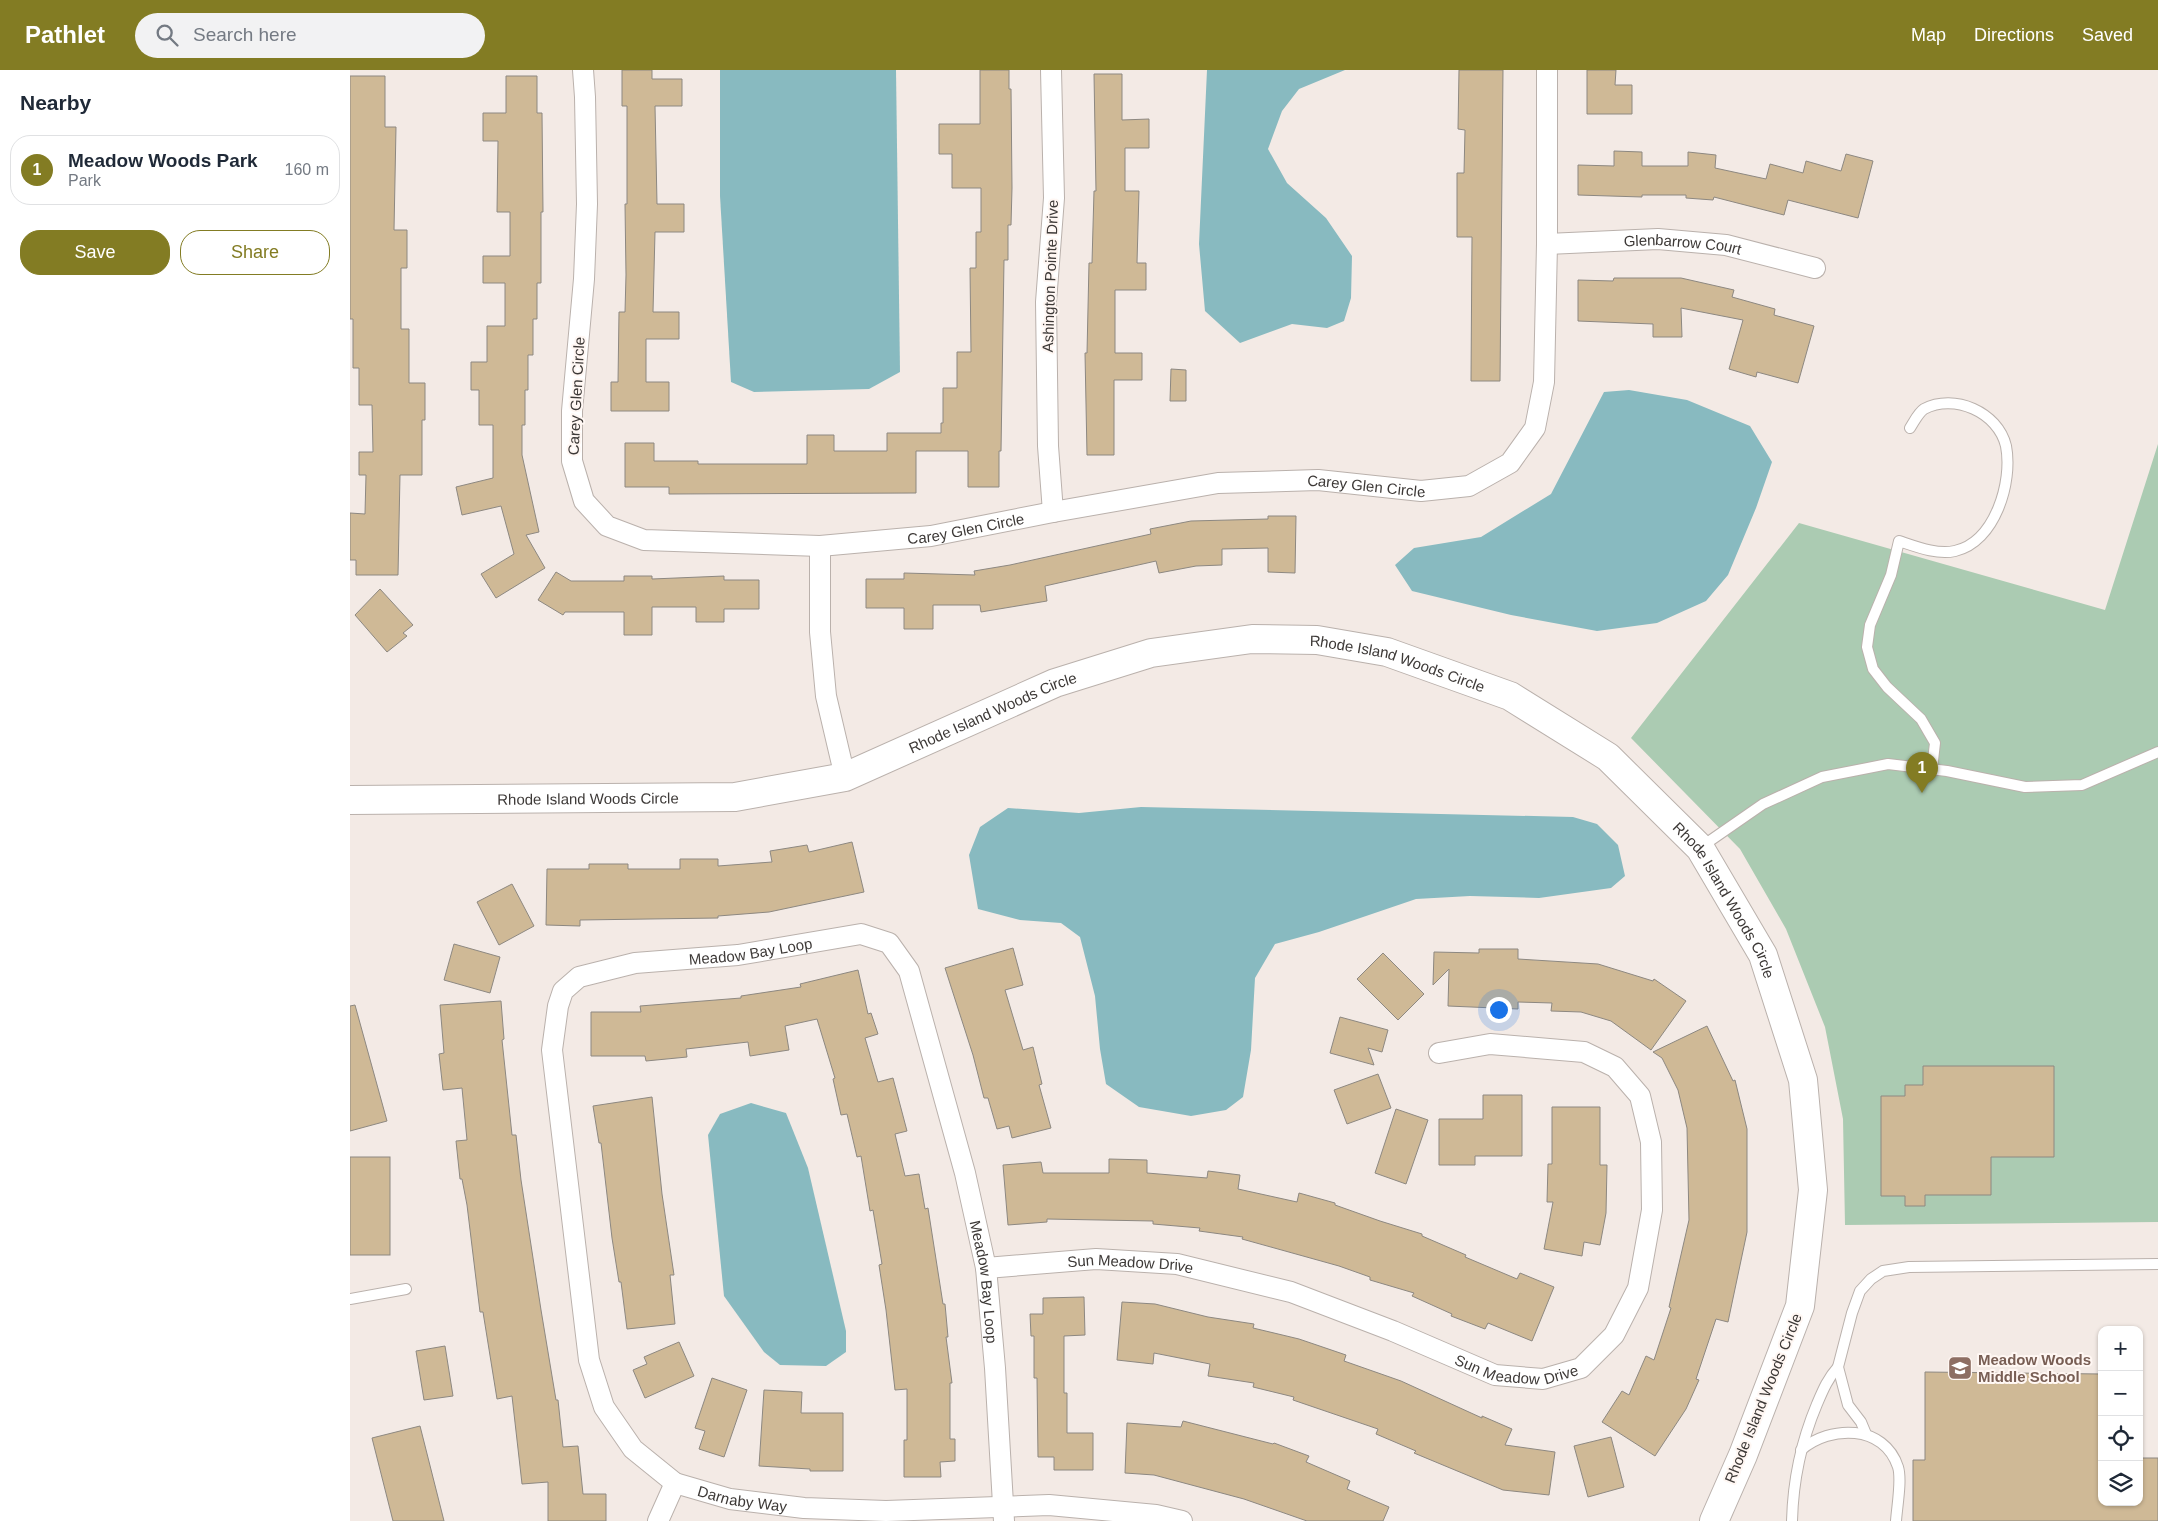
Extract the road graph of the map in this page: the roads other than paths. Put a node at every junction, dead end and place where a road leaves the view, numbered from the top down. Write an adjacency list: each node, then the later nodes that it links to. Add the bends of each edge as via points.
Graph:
1 (583, 70): 8 (street, Carey Glen Circle, via 587,204 572,411 572,462 584,501 607,526 644,540)
2 (1051, 70): 7 (street, Ashington Pointe Drive, via 1054,198 1046,312 1048,446)
3 (1547, 70): 4 (street, Carey Glen Circle)
4 (1547, 244): 5 (street, Glenbarrow Court, via 1658,239 1716,244); 7 (street, Carey Glen Circle, via 1544,382 1535,428 1510,463 1469,486 1421,491 1318,480 1218,483)
5 (1816, 268)
6 (1910, 428): 10 (lane, via 1922,410 1957,402 1981,412 1996,427 2005,445 2007,463 1997,514 1984,534 1969,546 1954,551 1926,550 1899,541 1891,575 1870,625 1867,647 1873,669 1921,719 1935,743)
7 (1053, 512): 8 (street, Carey Glen Circle, via 931,536)
8 (820, 546): 11 (street, via 820,632 826,696)
9 (2158, 752): 10 (lane, via 2082,785 2025,787)
10 (1932, 769): 13 (lane, via 1888,764 1822,777 1763,804)
11 (845, 777): 12 (street, Rhode Island Woods Circle, via 735,797); 13 (street, Rhode Island Woods Circle, via 1055,683 1151,653 1252,639 1317,640 1386,652 1510,696 1608,757)
12 (350, 800)
13 (1700, 848): 26 (street, Rhode Island Woods Circle, via 1764,955 1803,1080 1813,1190 1800,1306)
14 (1439, 1053): 16 (street, Sun Meadow Drive, via 1490,1044 1584,1052 1615,1067 1640,1096 1651,1142 1652,1210 1638,1288 1614,1335 1581,1368 1543,1378 1495,1375 1291,1292 1177,1264 1096,1259)
15 (2158, 1264): 19 (lane, via 1909,1267 1883,1271 1860,1292)
16 (986, 1268): 22 (street, Meadow Bay Loop, via 965,1173 909,970 889,943 861,934 738,955 635,963 579,977 563,991 552,1050 589,1360 604,1408 633,1449); 23 (street, Meadow Bay Loop, via 996,1368)
17 (406, 1288): 18 (lane)
18 (350, 1300)
19 (1838, 1367): 20 (lane, via 1848,1405); 21 (lane, via 1827,1381)
20 (1866, 1434): 21 (lane, via 1842,1432 1824,1436); 28 (lane, via 1883,1445 1898,1468)
21 (1801, 1450): 27 (lane, via 1795,1476)
22 (675, 1483): 23 (street, Darnaby Way, via 730,1499 804,1508); 24 (street)
23 (1004, 1514): 25 (street, Darnaby Way, via 1049,1505 1156,1515)
24 (658, 1521)
25 (1182, 1521)
26 (1714, 1521)
27 (1792, 1521)
28 (1896, 1521)

